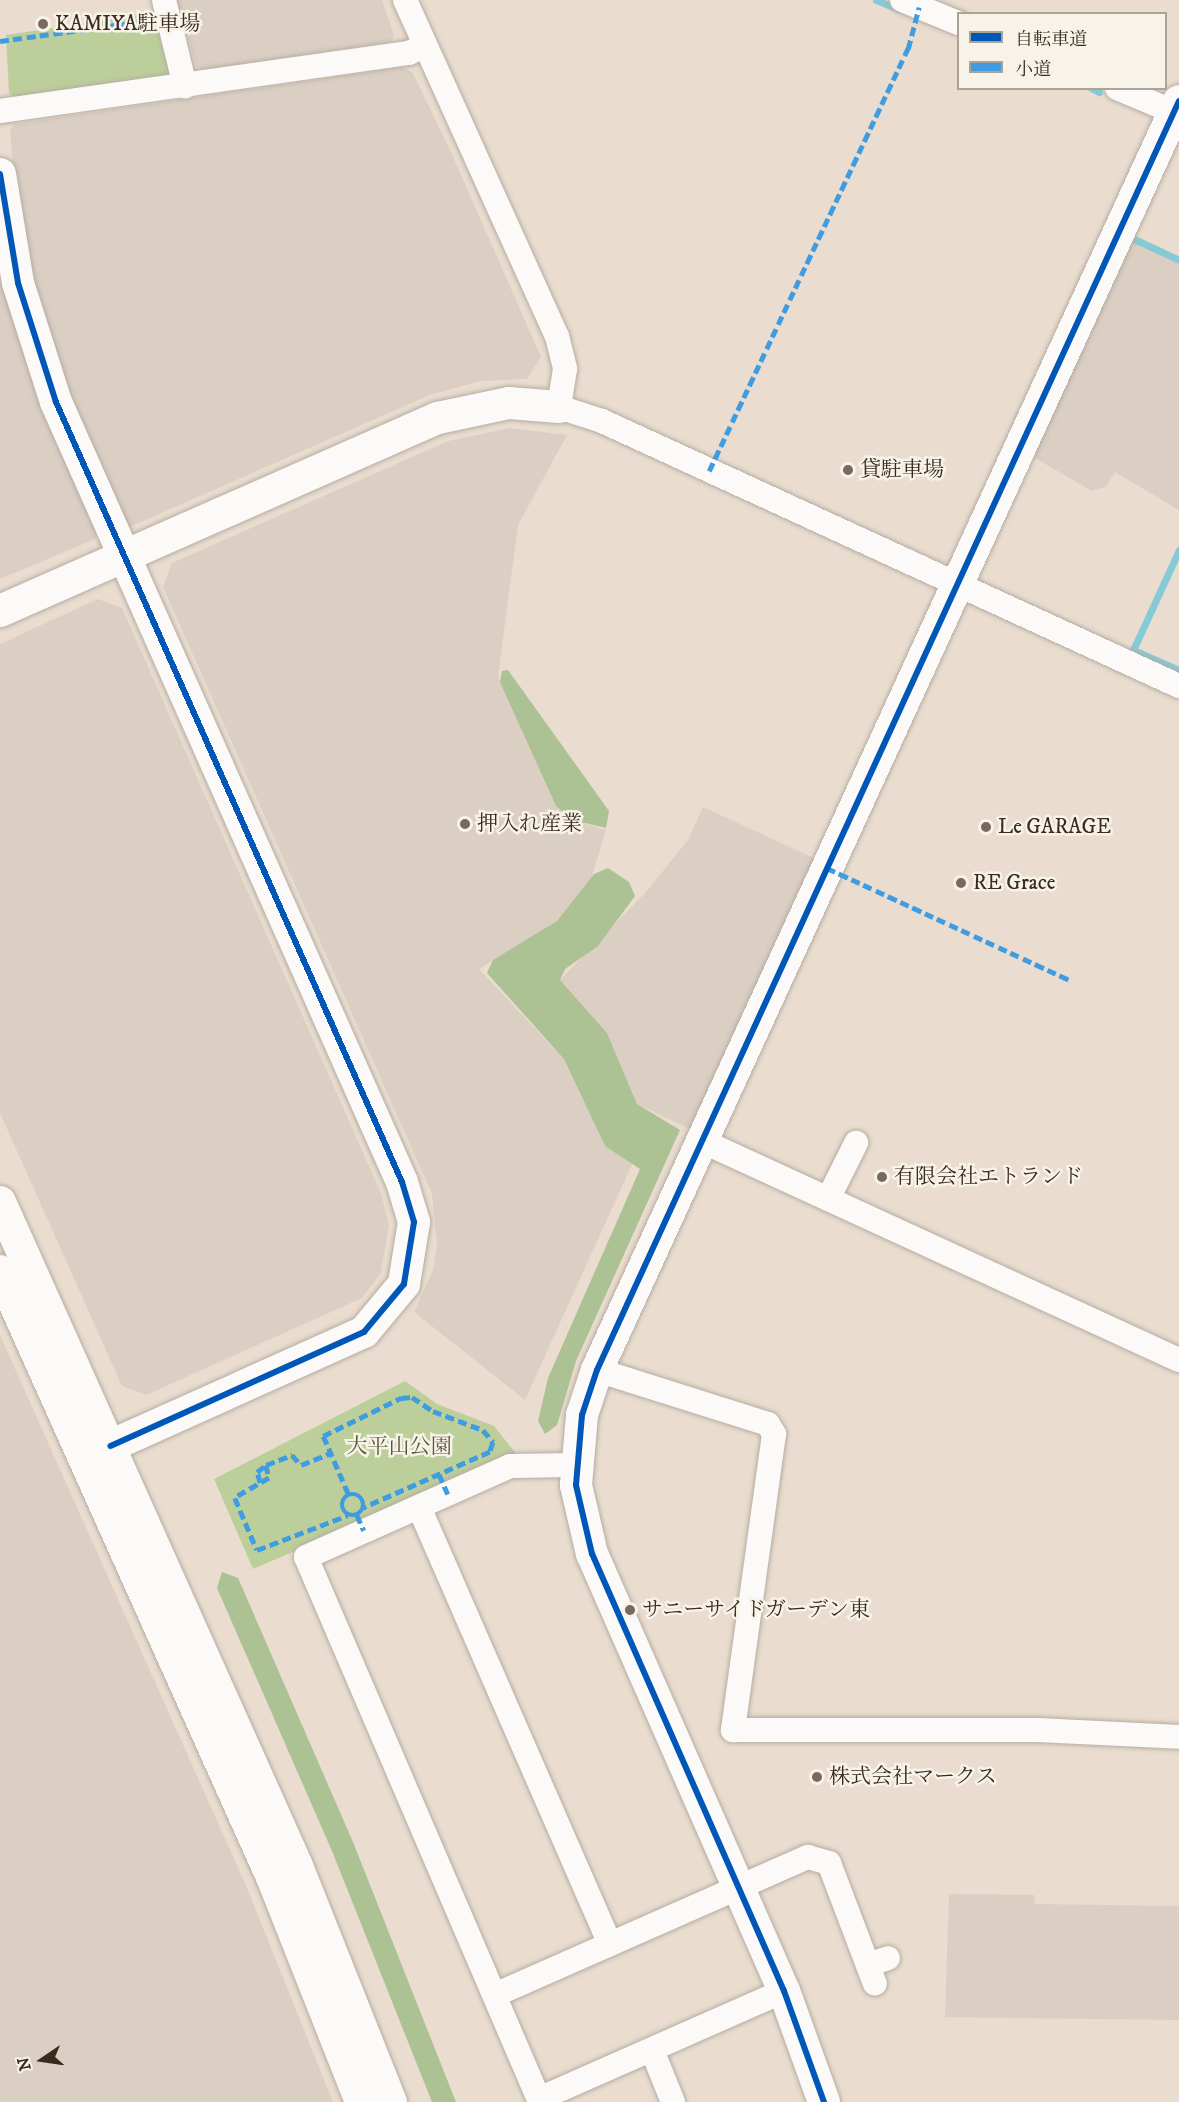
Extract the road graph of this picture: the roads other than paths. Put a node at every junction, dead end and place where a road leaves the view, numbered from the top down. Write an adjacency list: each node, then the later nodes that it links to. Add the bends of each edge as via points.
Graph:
1 (164, 0): 6 (street)
2 (405, 0): 5 (street)
3 (902, 0): 4 (street)
4 (957, 23)
5 (425, 45): 6 (street, via 409,53); 11 (street, via 557,336 565,369)
6 (185, 86): 9 (street)
7 (1123, 90): 8 (street)
8 (1178, 109): 13 (street)
9 (0, 111)
10 (0, 174): 12 (street, via 18,283 41,363)
11 (559, 407): 12 (street, via 509,403 438,418); 13 (street, via 602,421)
12 (124, 557): 14 (street); 23 (street, via 402,1182 414,1243 394,1302 364,1332)
13 (955, 587): 15 (street); 16 (street)
14 (0, 611)
15 (1179, 686)
16 (702, 1141): 18 (street); 22 (street)
17 (856, 1143): 18 (street)
18 (828, 1199): 21 (street)
19 (0, 1202): 23 (street)
20 (0, 1271): 34 (street, via 272,1877)
21 (1179, 1360)
22 (597, 1370): 24 (street, via 582,1415); 26 (street, via 768,1424 774,1434 733,1730 1038,1730)
23 (110, 1446): 35 (street, via 297,1866)
24 (576, 1465): 25 (street, via 510,1466); 27 (street, via 580,1509 592,1554)
25 (419, 1507): 28 (street); 31 (street, via 306,1557)
26 (1179, 1737)
27 (738, 1887): 28 (street); 29 (street, via 808,1857 829,1863); 30 (street)
28 (610, 1944): 31 (street)
29 (877, 1969)
30 (784, 1991): 32 (street); 37 (street)
31 (497, 1994): 33 (street)
32 (652, 2050): 33 (street); 36 (street)
33 (540, 2101)
34 (361, 2102)
35 (391, 2102)
36 (673, 2102)
37 (824, 2102)

